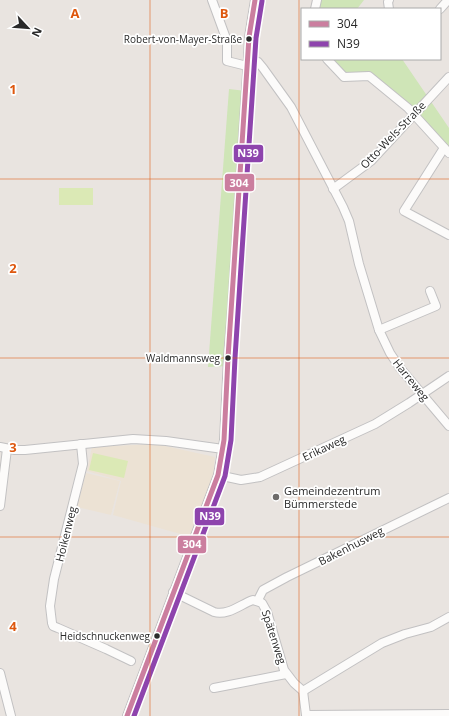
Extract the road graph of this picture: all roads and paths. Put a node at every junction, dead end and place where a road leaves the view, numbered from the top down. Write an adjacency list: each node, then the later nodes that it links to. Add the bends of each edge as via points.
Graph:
1 (212, 0): 4 (street, via 227,41 227,61)
2 (255, 0): 4 (street)
3 (328, 60): 6 (street, via 344,77 370,76)
4 (248, 62): 8 (street, via 258,62 291,107); 17 (street)
5 (449, 77): 6 (street, Otto-Wels-Straße)
6 (414, 114): 7 (street); 8 (street, Otto-Wels-Straße, via 371,161)
7 (446, 150): 9 (street, via 404,211)
8 (333, 189): 11 (street, Harreweg, via 349,221)
9 (449, 235)
10 (430, 291): 11 (street, via 436,306)
11 (379, 330): 13 (street, Harreweg, via 400,368)
12 (448, 378): 13 (street, Erikaweg)
13 (422, 394): 14 (street, Harreweg); 18 (street, Erikaweg, via 375,424 260,477 241,480)
14 (449, 426)
15 (81, 444): 16 (street, via 25,450); 17 (street, via 146,440); 24 (street, Hoikenweg, via 83,464 54,579 50,606 52,623 53,626)
16 (3, 448): 20 (street)
17 (223, 449): 18 (street)
18 (218, 475): 21 (street)
19 (449, 498): 22 (street, Bakenhusweg, via 287,577 263,590)
20 (0, 506)
21 (173, 592): 22 (street, Spätenweg, via 219,614); 33 (street)
22 (258, 600): 26 (street, Spätenweg, via 267,612)
23 (449, 617): 28 (street, via 431,627 382,643)
24 (131, 661)
25 (0, 673): 32 (street)
26 (286, 674): 27 (street); 28 (street, Spätenweg)
27 (214, 688)
28 (303, 690): 30 (street)
29 (449, 714): 31 (street)
30 (307, 715): 31 (street)
31 (386, 715)
32 (11, 716)
33 (127, 716)

